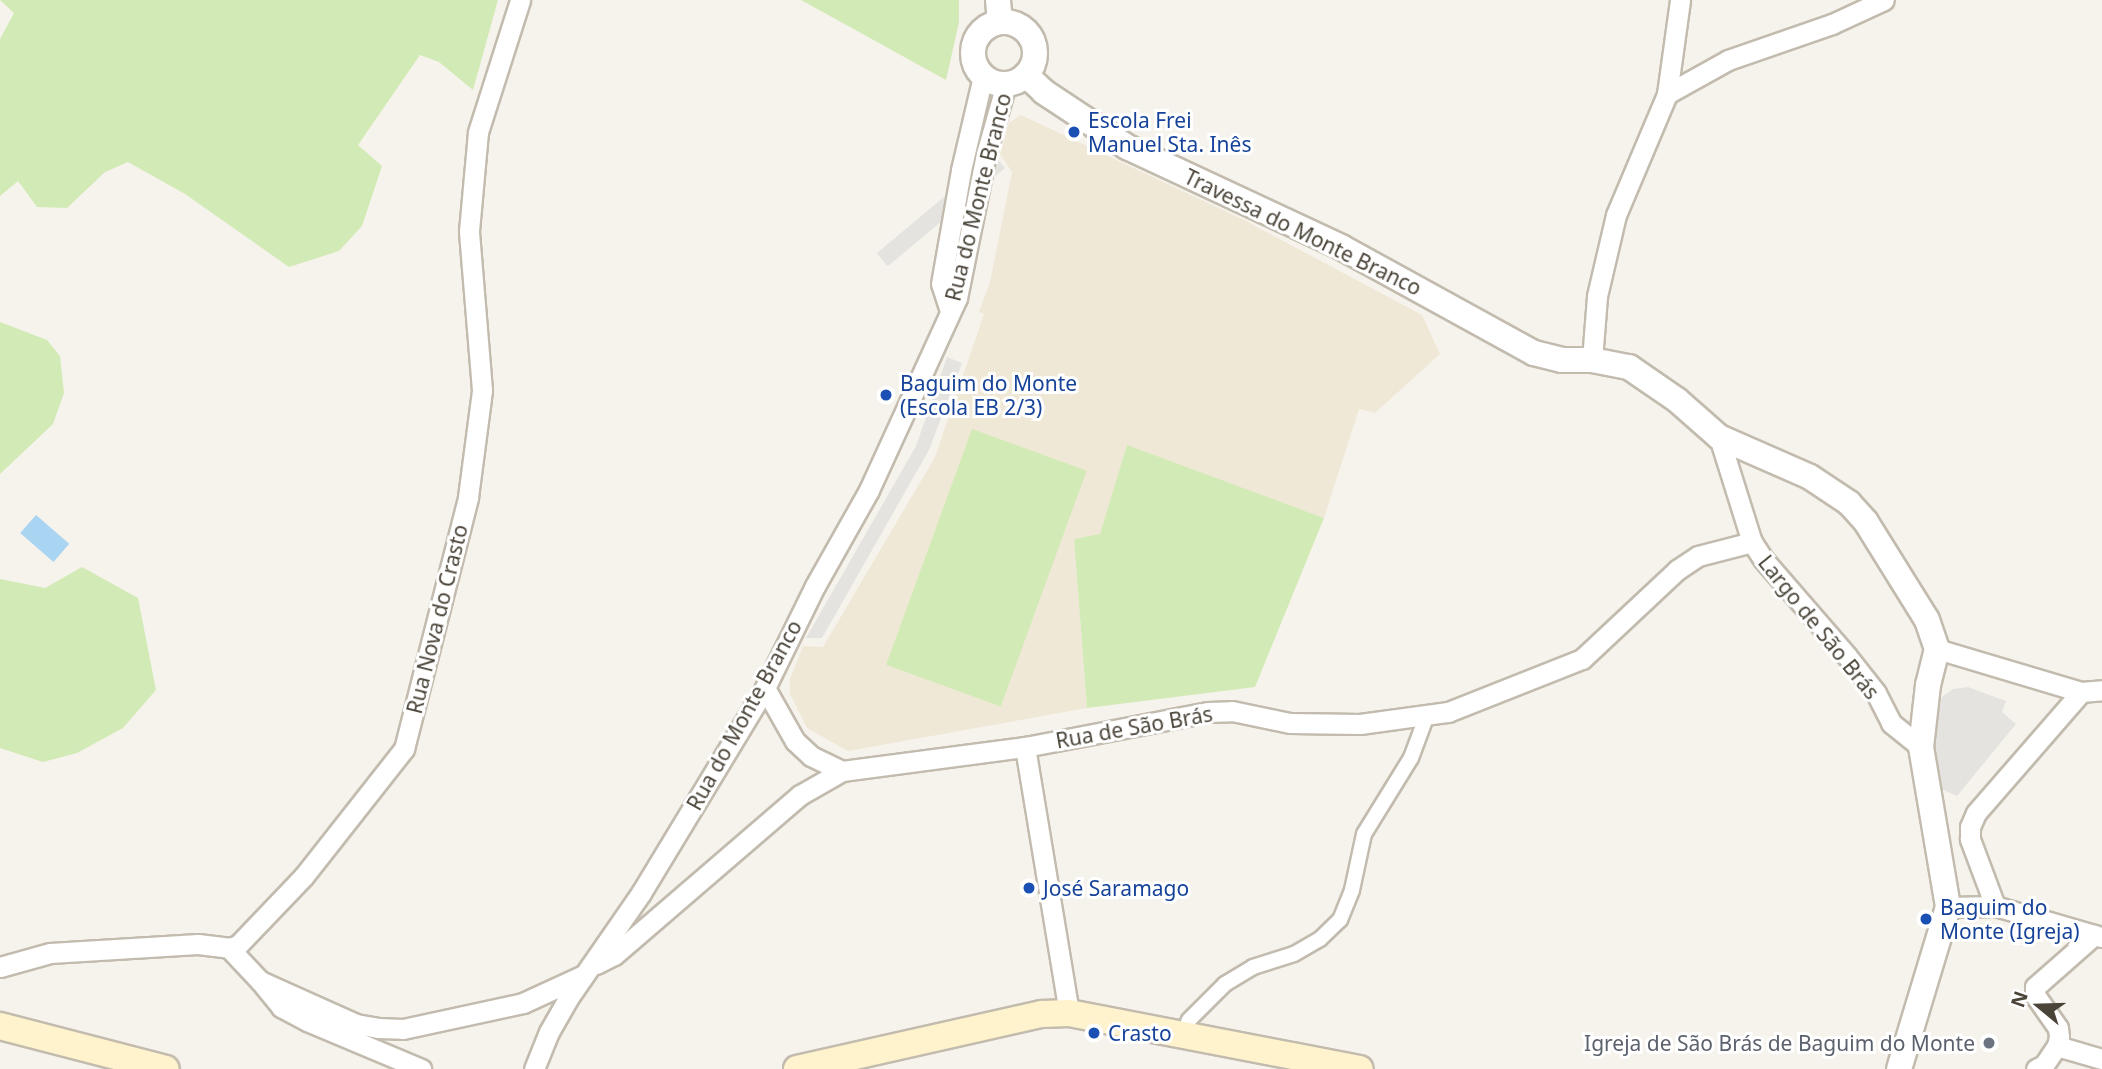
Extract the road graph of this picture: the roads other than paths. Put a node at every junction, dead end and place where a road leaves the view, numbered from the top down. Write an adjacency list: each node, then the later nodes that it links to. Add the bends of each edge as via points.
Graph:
1 (520, 0): 21 (street, Rua Nova do Crasto, via 478,132 468,231 482,390 468,497 404,749 304,876 248,936)
2 (1680, 0): 6 (street)
3 (1884, 0): 6 (street, via 1832,24 1728,60)
4 (999, 11): 5 (street, via 973,49 977,68); 5 (street, via 1032,39 1035,57)
5 (1005, 78): 7 (street, Travessa do Monte Branco, via 1044,92 1127,147 1341,247 1534,353 1562,360); 11 (street, Rua do Monte Branco, via 961,170 941,284 950,311 869,490)
6 (1667, 94): 7 (street, via 1616,215 1597,296)
7 (1592, 360): 8 (street, Travessa do Monte Branco, via 1629,367)
8 (1719, 437): 9 (street, Largo de São Brás); 10 (street, via 1810,477 1849,503 1879,539 1927,620)
9 (1752, 542): 14 (street, Rua de São Brás, via 1698,556 1677,570 1582,659 1448,712); 16 (street, Largo de São Brás, via 1783,586 1876,693 1891,723)
10 (1937, 649): 13 (street); 16 (street)
11 (765, 688): 17 (street, via 795,741 811,756); 23 (street, Rua do Monte Branco, via 641,893)
12 (2102, 690): 13 (street)
13 (2081, 692): 18 (street, via 1973,820 1970,839)
14 (1427, 715): 15 (street, Rua de São Brás, via 1360,724 1290,723 1232,711 1208,712); 27 (street, via 1411,758 1364,834 1340,920 1303,949 1253,967 1224,984 1189,1020)
15 (1025, 747): 17 (street, Rua de São Brás); 25 (street)
16 (1921, 747): 19 (street)
17 (842, 771): 23 (street, Rua de São Brás, via 800,795 614,956)
18 (1995, 906): 19 (street); 20 (street)
19 (1948, 907): 36 (street)
20 (2098, 937): 28 (street, via 2035,987 2035,995 2058,1028)
21 (229, 948): 22 (street, via 198,944 50,953); 24 (street)
22 (0, 967)
23 (588, 970): 24 (street, Rua de São Brás, via 523,1003 403,1030 356,1024); 33 (street, Rua do Monte Branco, via 549,1032)
24 (260, 981): 32 (street, via 281,1007)
25 (1069, 1013): 27 (main road); 34 (main road, via 1042,1014)
26 (0, 1026): 31 (main road)
27 (1183, 1034): 35 (main road)
28 (2057, 1046): 29 (street); 30 (street)
29 (2102, 1059)
30 (2044, 1068)
31 (166, 1069)
32 (421, 1069)
33 (534, 1069)
34 (797, 1069)
35 (1360, 1069)
36 (1899, 1069)

